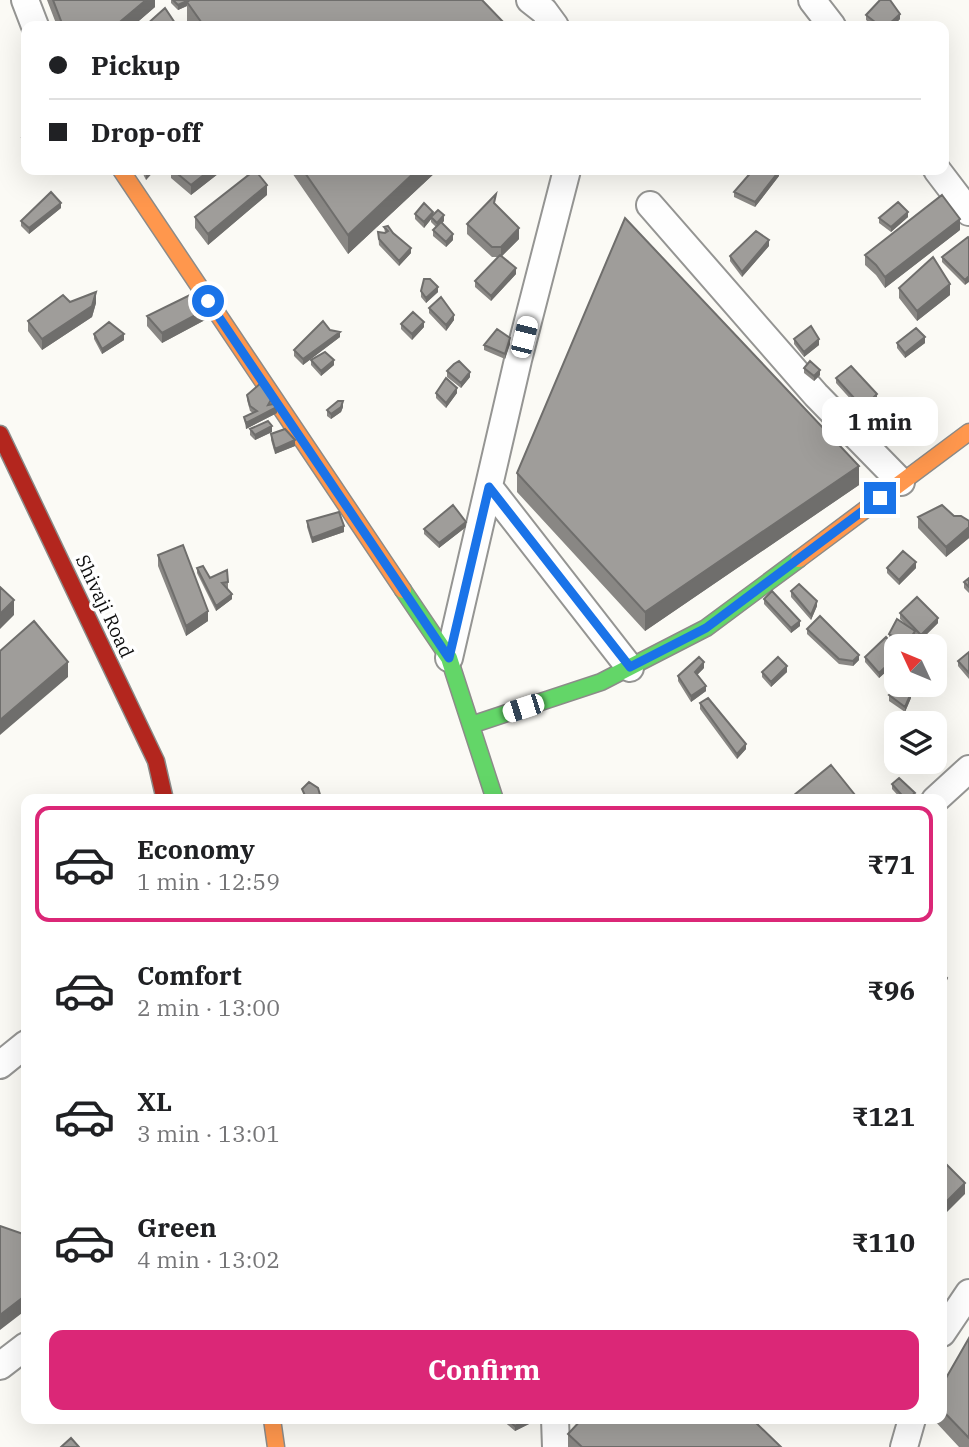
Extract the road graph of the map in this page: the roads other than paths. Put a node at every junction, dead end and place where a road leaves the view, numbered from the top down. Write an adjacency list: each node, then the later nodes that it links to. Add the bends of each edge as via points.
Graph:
1 (25, 0): 3 (street)
2 (812, 0): 4 (street)
3 (33, 21)
4 (828, 21)
5 (124, 175): 14 (street)
6 (566, 175): 13 (street)
7 (941, 175): 9 (street)
8 (650, 205): 12 (street, via 816,395)
9 (969, 212)
10 (969, 432): 12 (street)
11 (0, 434): 18 (street, Shivaji Road, via 156,761)
12 (901, 482): 15 (street, via 706,628)
13 (489, 487): 14 (street); 15 (street)
14 (449, 658): 16 (street)
15 (630, 667): 16 (street, via 601,682)
16 (471, 725): 19 (street)
17 (969, 769): 20 (street)
18 (164, 794)
19 (493, 794)
20 (942, 794)
21 (21, 1048): 22 (street)
22 (0, 1065)
23 (969, 1293): 24 (street)
24 (947, 1325)
25 (21, 1350): 26 (street)
26 (0, 1366)
27 (273, 1424): 29 (street)
28 (555, 1424): 30 (street)
29 (276, 1447)
30 (556, 1447)

